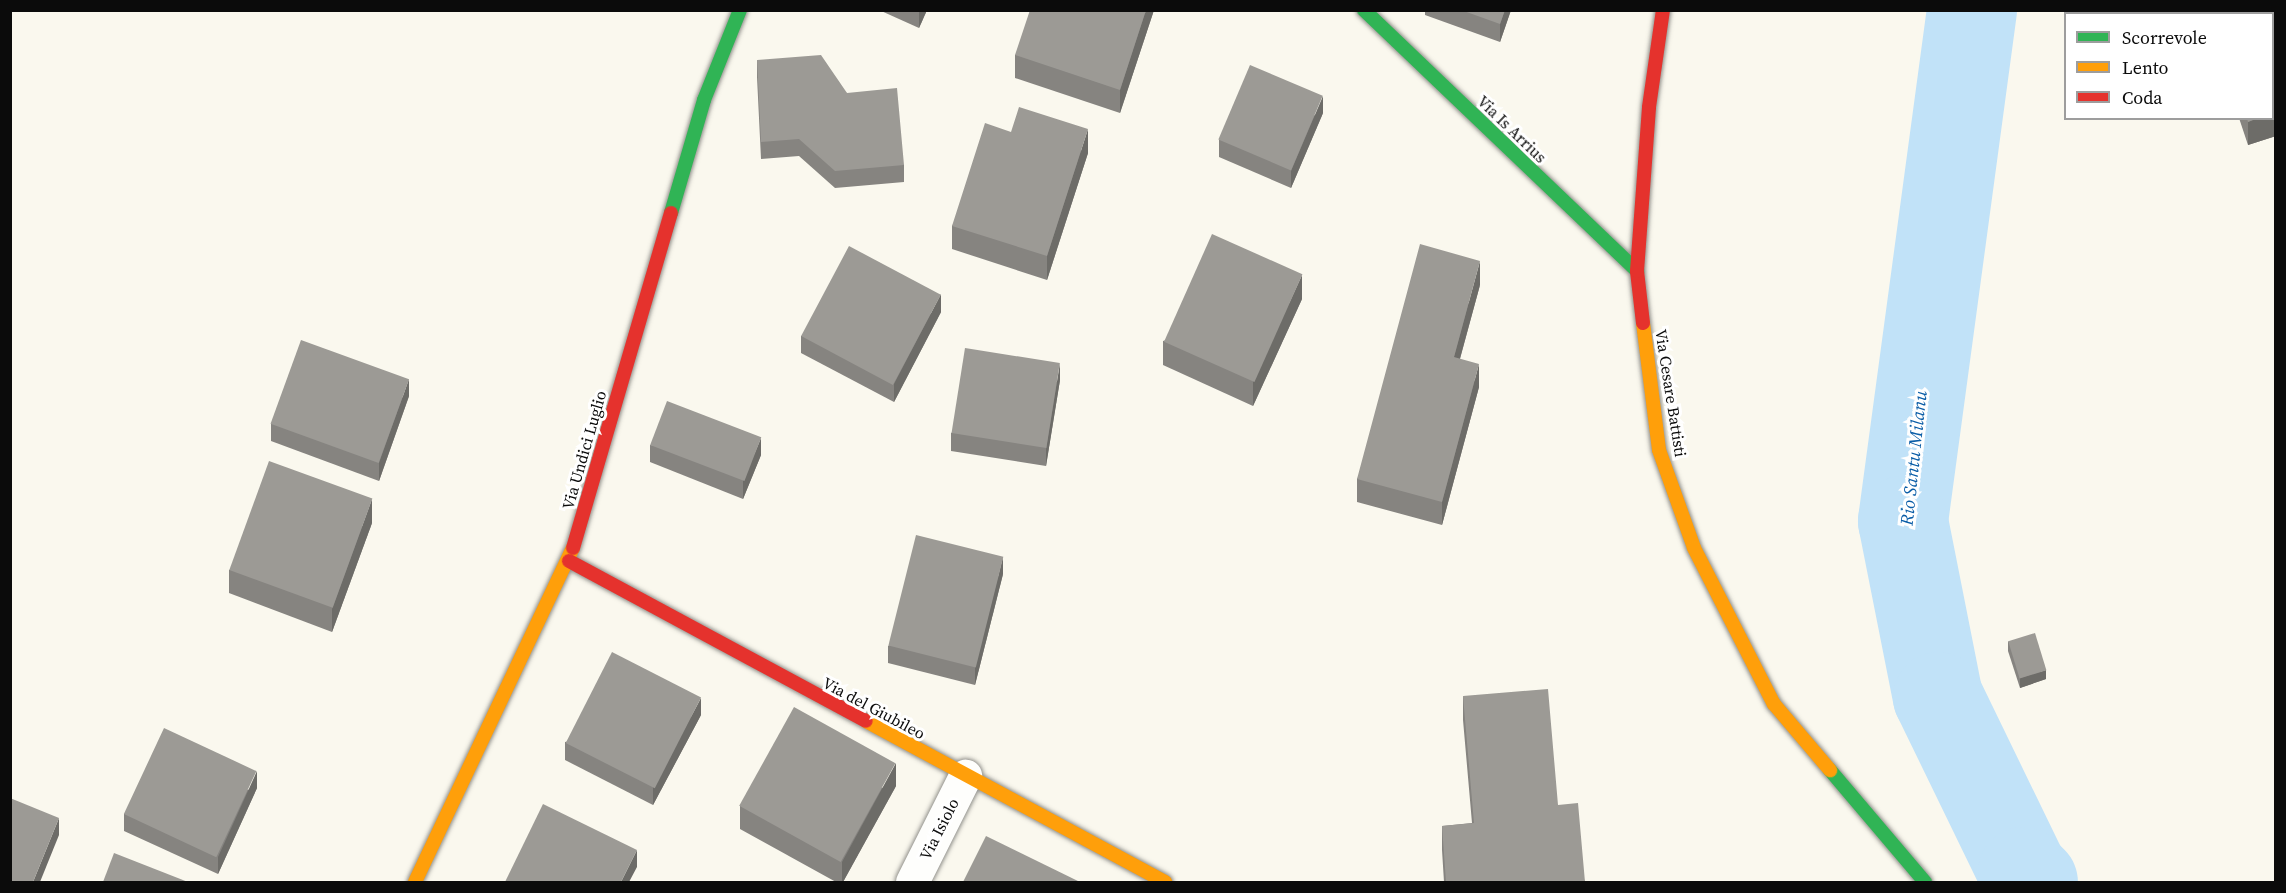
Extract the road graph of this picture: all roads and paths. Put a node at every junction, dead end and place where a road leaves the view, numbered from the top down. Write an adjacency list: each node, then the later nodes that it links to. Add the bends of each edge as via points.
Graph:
1 (740, 10): 5 (street, Via Undici Luglio, via 704,100)
2 (1364, 10): 4 (street, Via Is Arrius)
3 (1663, 10): 4 (street, Via Cesare Battisti, via 1649,107)
4 (1637, 271): 10 (street, Via Cesare Battisti, via 1659,450 1694,548 1774,704)
5 (568, 561): 6 (street, Via del Giubileo); 7 (street, Via Undici Luglio)
6 (965, 776): 8 (street, Via Isiolo); 9 (street, Via del Giubileo)
7 (416, 882)
8 (912, 882)
9 (1165, 882)
10 (1925, 882)

